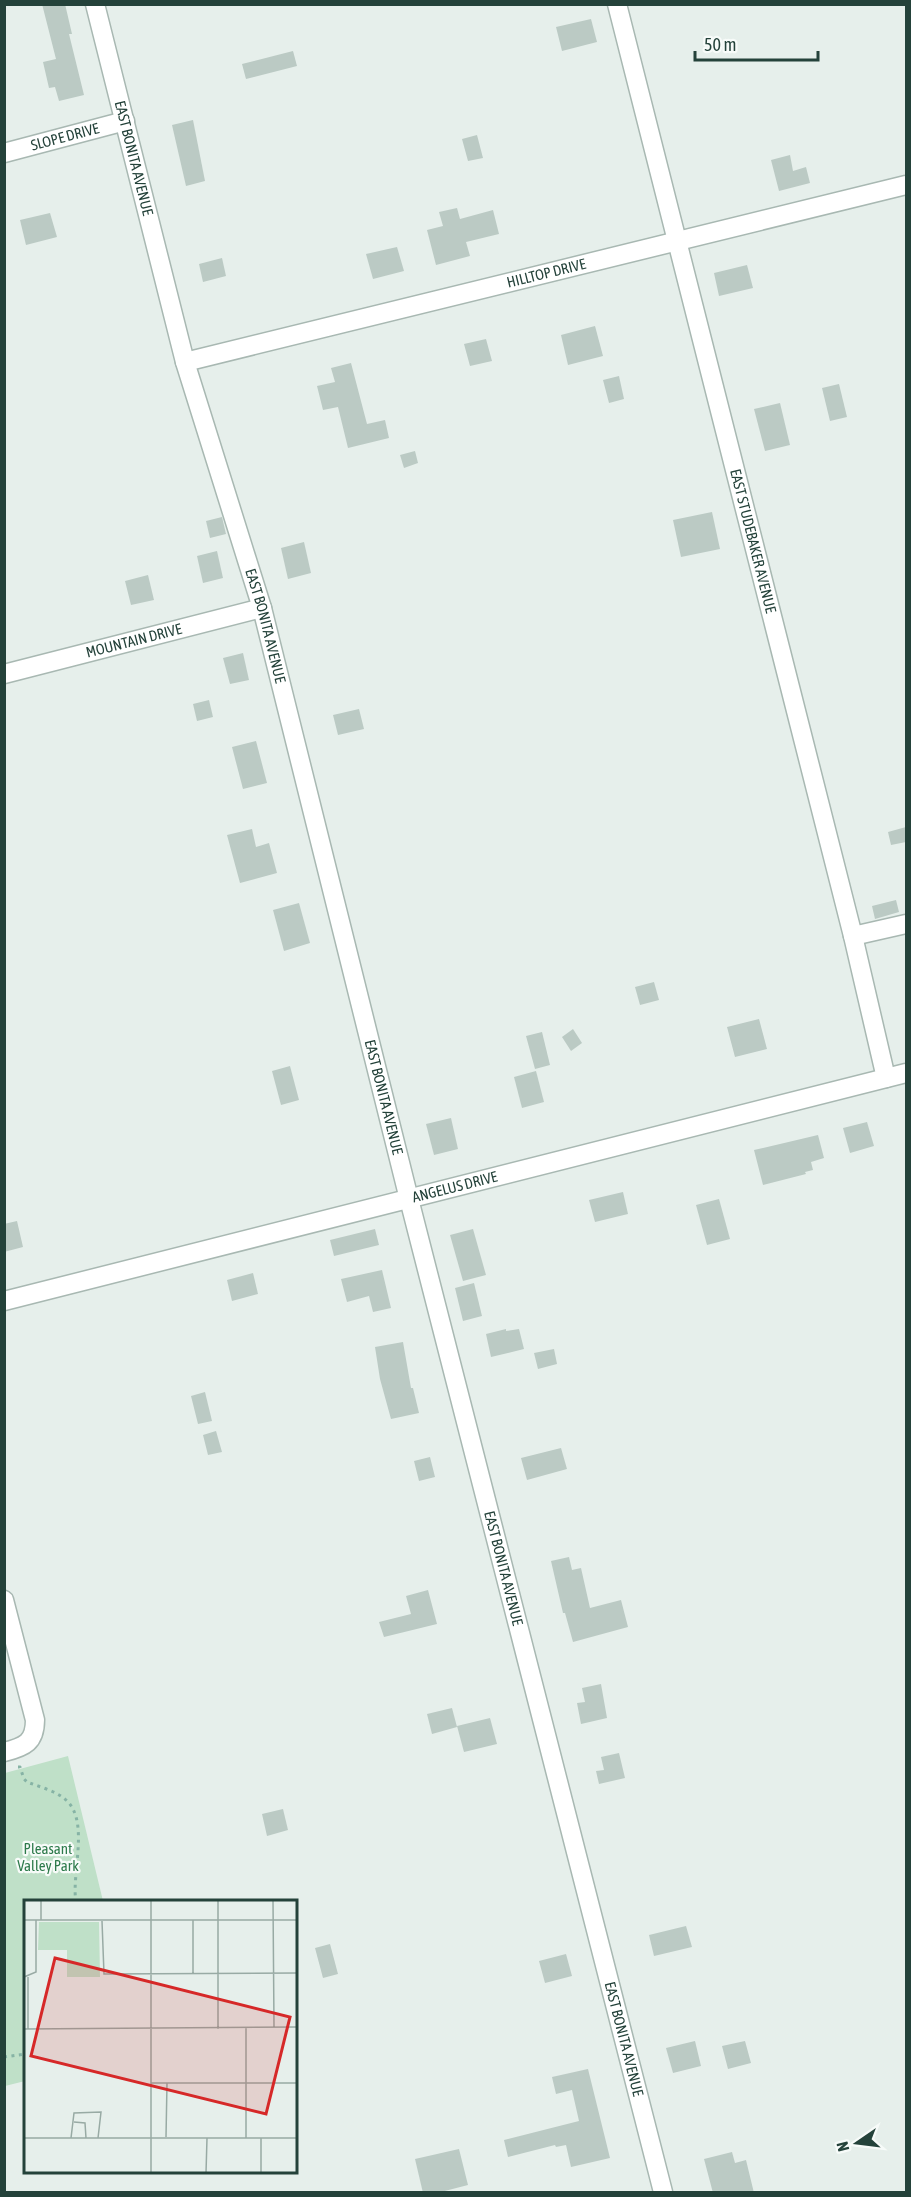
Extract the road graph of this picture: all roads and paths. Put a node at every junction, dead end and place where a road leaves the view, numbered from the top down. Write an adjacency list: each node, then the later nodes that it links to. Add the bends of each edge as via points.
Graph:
1 (95, 4): 3 (street, EAST BONITA AVENUE)
2 (617, 4): 6 (street, EAST STUDEBAKER AVENUE)
3 (124, 121): 4 (street, SLOPE DRIVE); 7 (street, EAST BONITA AVENUE)
4 (4, 153)
5 (906, 185): 6 (street, HILLTOP DRIVE)
6 (677, 240): 7 (street, HILLTOP DRIVE); 11 (street, EAST STUDEBAKER AVENUE)
7 (185, 362): 8 (street, EAST BONITA AVENUE)
8 (262, 608): 9 (street, MOUNTAIN DRIVE); 14 (street, EAST BONITA AVENUE)
9 (4, 674)
10 (906, 924): 11 (street)
11 (853, 936): 13 (street, EAST STUDEBAKER AVENUE)
12 (906, 1073): 13 (street, ANGELUS DRIVE)
13 (886, 1078): 14 (street, ANGELUS DRIVE)
14 (409, 1199): 15 (street, ANGELUS DRIVE); 21 (street, EAST BONITA AVENUE)
15 (4, 1301)
16 (4, 1600): 17 (street, via 35,1720 32,1738)
17 (8, 1760): 18 (path, via 20,1767 27,1782 58,1795 71,1806 79,1841)
18 (76, 1900)
19 (24, 2054): 20 (path)
20 (4, 2057)
21 (663, 2193)

